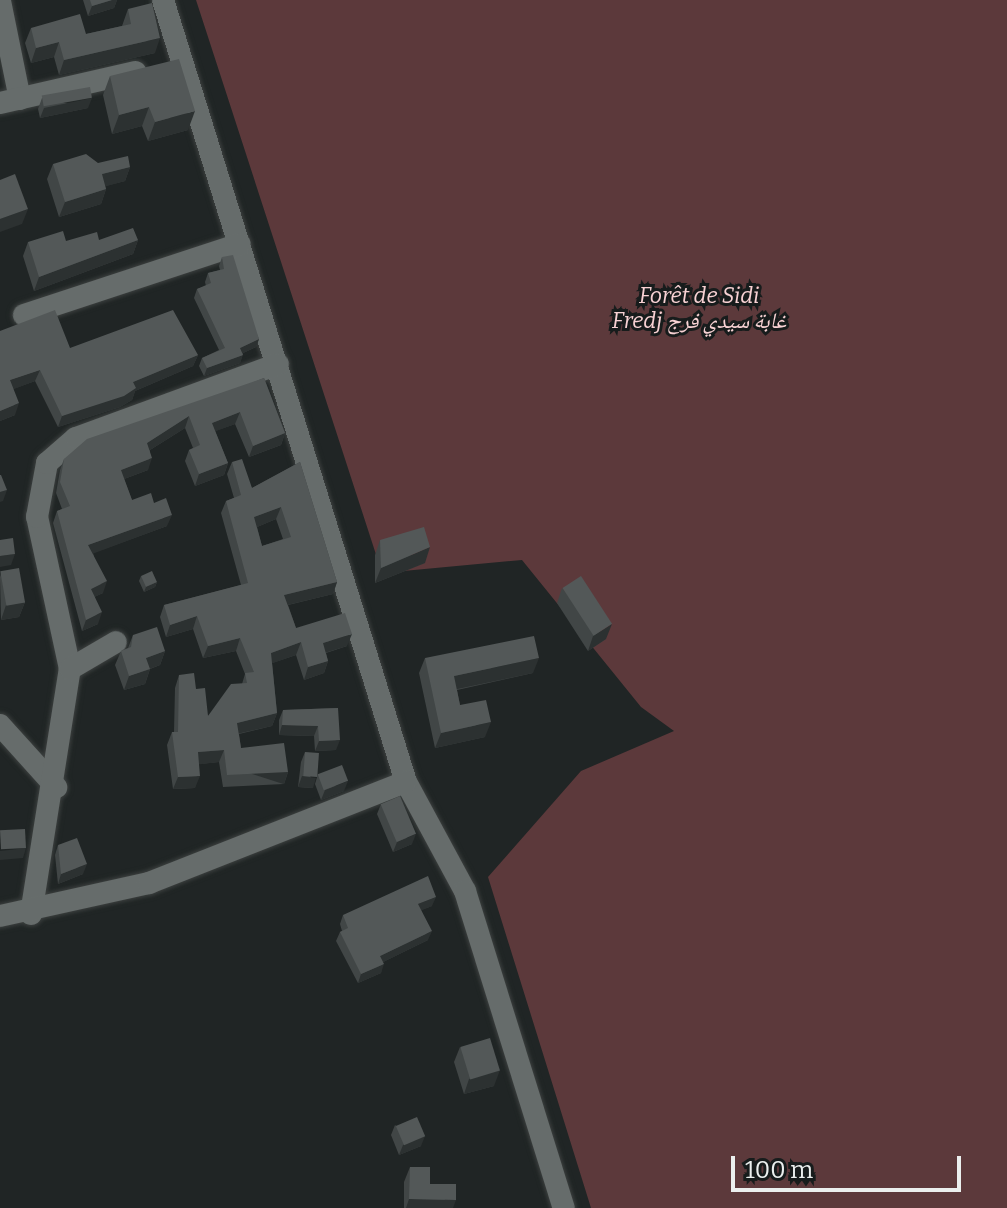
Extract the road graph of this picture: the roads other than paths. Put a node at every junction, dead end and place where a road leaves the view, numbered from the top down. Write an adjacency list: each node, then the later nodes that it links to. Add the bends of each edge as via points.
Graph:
1 (163, 0): 3 (street)
2 (0, 1): 4 (street)
3 (183, 61): 4 (street); 5 (street)
4 (10, 101)
5 (240, 244): 6 (street); 7 (street)
6 (24, 315)
7 (278, 364): 9 (street, via 76,438 47,463 37,517); 11 (street)
8 (116, 642): 9 (street)
9 (70, 669): 12 (street)
10 (0, 725): 12 (street)
11 (406, 782): 13 (street, via 149,883); 15 (street, via 465,891)
12 (56, 787): 13 (street)
13 (31, 914): 14 (street)
14 (0, 916)
15 (564, 1208)

